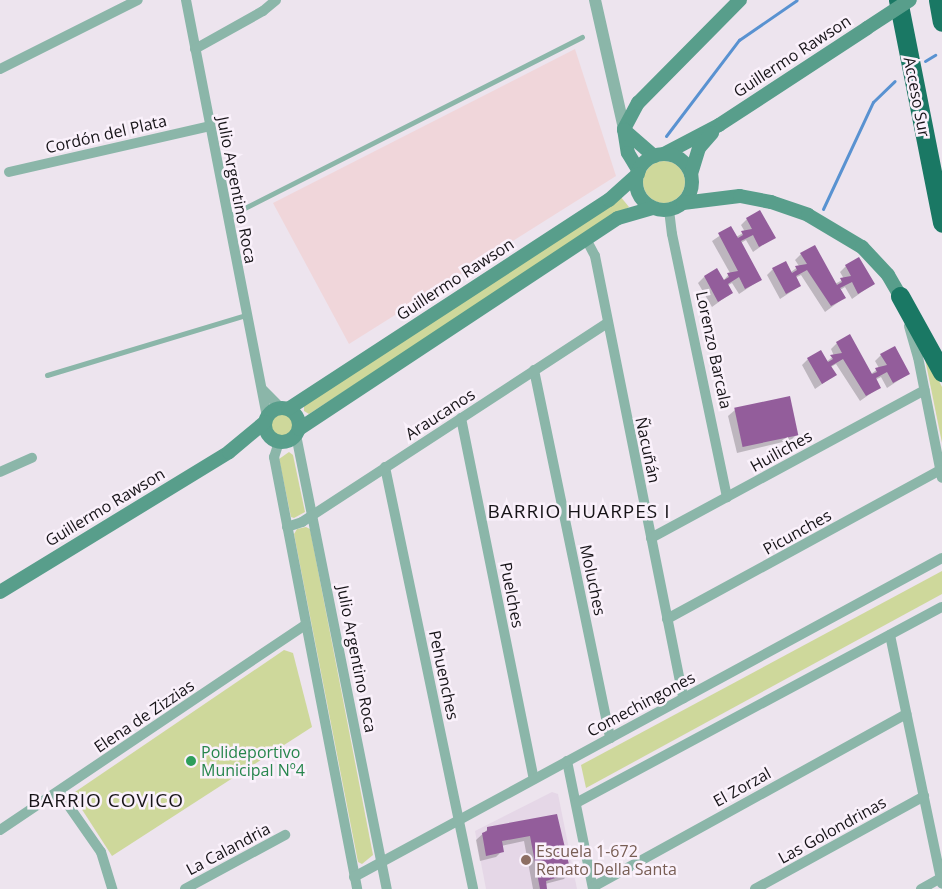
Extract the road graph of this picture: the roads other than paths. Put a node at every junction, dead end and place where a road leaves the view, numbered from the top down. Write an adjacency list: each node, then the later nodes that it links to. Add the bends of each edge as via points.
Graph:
1 (138, 0): 12 (street)
2 (186, 0): 11 (street, Julio Argentino Roca)
3 (276, 0): 11 (street, via 263,11)
4 (595, 0): 15 (street)
5 (740, 0): 15 (main road, via 638,103)
6 (898, 0): 24 (highway, Acceso Sur)
7 (910, 0): 13 (main road, Guillermo Rawson, bridge)
8 (938, 0): 9 (highway)
9 (942, 22)
10 (582, 37): 23 (lane)
11 (195, 49): 14 (street, Julio Argentino Roca)
12 (0, 68)
13 (719, 125): 16 (main road, Guillermo Rawson); 19 (main road, Guillermo Rawson, via 699,148)
14 (210, 126): 17 (street, Cordón del Plata); 23 (street, Julio Argentino Roca)
15 (624, 129): 16 (main road); 18 (main road, via 628,153)
16 (659, 156): 18 (main road); 19 (main road, via 682,160)
17 (8, 172)
18 (638, 173): 21 (main road, via 638,192); 34 (main road, Guillermo Rawson, via 609,200)
19 (691, 174): 20 (main road, via 691,192)
20 (683, 203): 22 (main road); 26 (main road, via 740,196 771,202 808,215 862,247 888,275)
21 (653, 208): 22 (main road); 25 (main road, via 625,214)
22 (669, 210): 42 (street, Lorenzo Barcala)
23 (227, 217): 27 (street, Julio Argentino Roca)
24 (942, 223)
25 (586, 239): 28 (street, Ñacuñán, via 595,256); 37 (main road)
26 (900, 296): 30 (highway); 33 (street)
27 (246, 315): 31 (lane); 32 (street, Julio Argentino Roca)
28 (607, 323): 29 (street, Araucanos); 45 (street, Ñacuñán)
29 (534, 370): 35 (street, Araucanos); 54 (street, Moluches)
30 (942, 372)
31 (46, 375)
32 (259, 385): 34 (street, via 270,400); 36 (street, Julio Argentino Roca)
33 (924, 390): 41 (street); 42 (street, Huiliches)
34 (285, 409): 36 (main road, Guillermo Rawson); 37 (main road, via 298,419)
35 (461, 418): 39 (street, Araucanos); 56 (street, Puelches)
36 (270, 429): 37 (main road, via 289,441); 44 (street, Julio Argentino Roca); 47 (main road, Guillermo Rawson)
37 (298, 432): 43 (street, Julio Argentino Roca)
38 (32, 458): 40 (street)
39 (385, 467): 43 (street, Araucanos); 60 (street, Pehuenches)
40 (0, 472)
41 (941, 474): 49 (street, Picunches)
42 (727, 497): 45 (street, Huiliches)
43 (314, 513): 44 (street, Araucanos); 63 (street, Julio Argentino Roca)
44 (287, 528): 50 (street, Julio Argentino Roca)
45 (651, 538): 49 (street, Ñacuñán)
46 (942, 558): 52 (street, Comechingones)
47 (0, 592)
48 (942, 607): 51 (street)
49 (667, 619): 52 (street, Ñacuñán)
50 (305, 624): 57 (street, Elena de Zizzias); 64 (street, Julio Argentino Roca)
51 (890, 635): 53 (street); 59 (street)
52 (683, 698): 54 (street, Comechingones)
53 (906, 714): 58 (street); 66 (street, El Zorzal)
54 (610, 738): 55 (street, Comechingones)
55 (566, 761): 56 (street, Comechingones); 59 (street)
56 (534, 779): 60 (street, Comechingones)
57 (59, 792): 61 (street, Elena de Zizzias); 67 (street, via 101,852)
58 (924, 796): 65 (street); 72 (street, Las Golondrinas)
59 (576, 803): 66 (street)
60 (459, 820): 63 (street, Comechingones); 71 (street, Pehuenches)
61 (0, 830)
62 (285, 835): 68 (street, La Calandria)
63 (382, 862): 64 (street, Comechingones); 70 (street, Julio Argentino Roca)
64 (354, 877): 69 (street, Julio Argentino Roca)
65 (941, 881): 73 (street)
66 (593, 888)
67 (112, 889)
68 (185, 889)
69 (357, 889)
70 (387, 889)
71 (473, 889)
72 (755, 889)
73 (921, 889)

